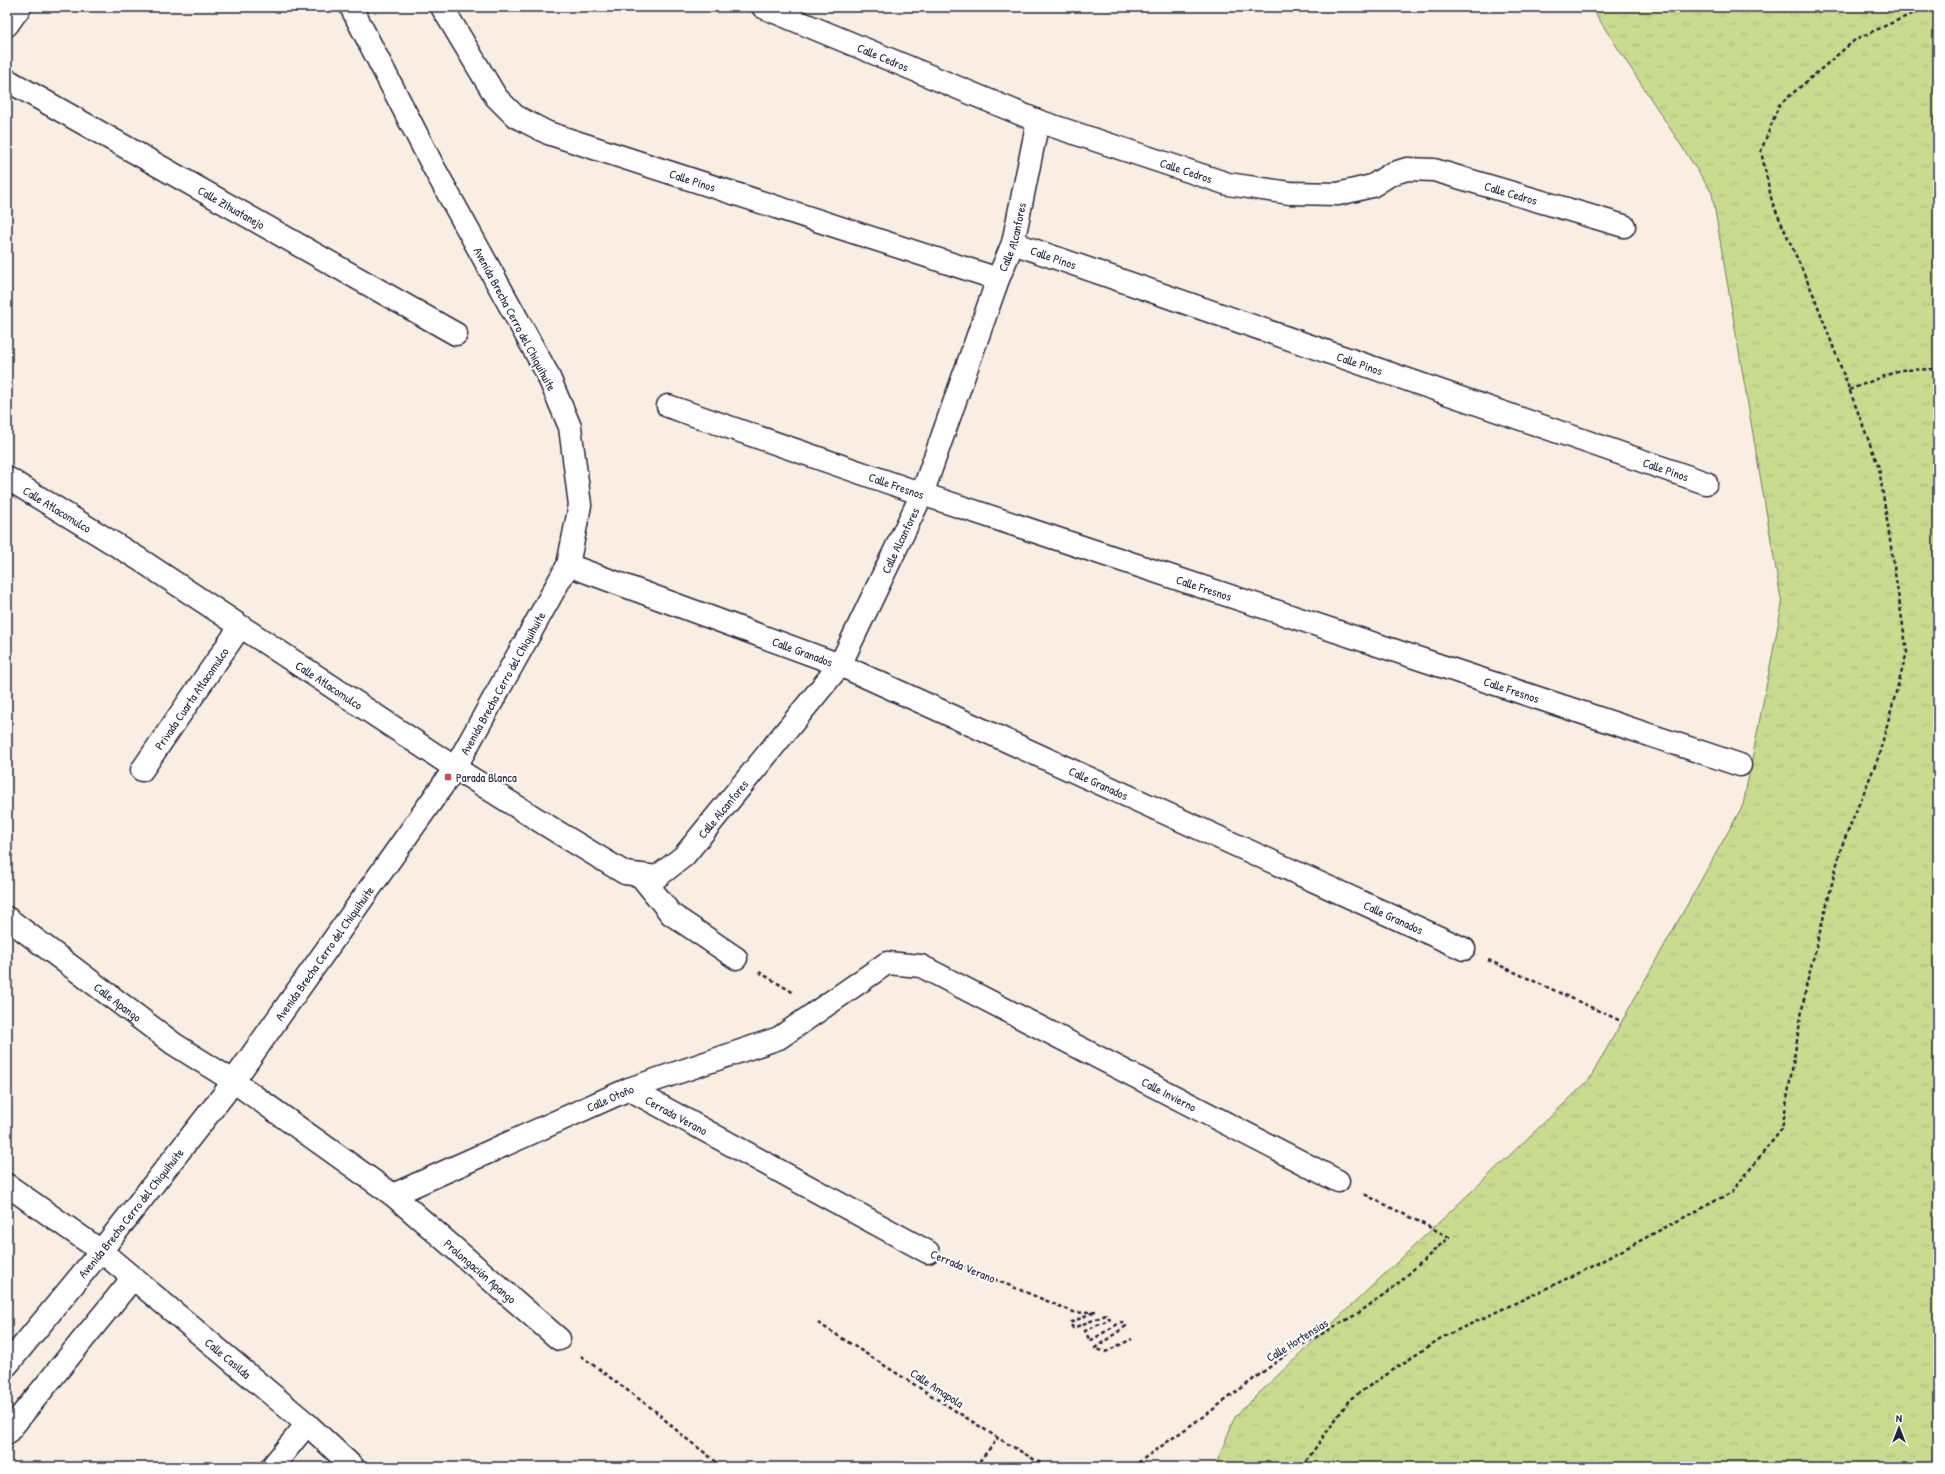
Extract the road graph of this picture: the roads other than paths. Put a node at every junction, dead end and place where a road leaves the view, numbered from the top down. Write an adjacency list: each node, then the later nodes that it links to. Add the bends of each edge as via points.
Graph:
1 (20, 7): 5 (street)
2 (351, 7): 16 (street, Avenida Brecha Cerro del Chiquihuite, via 434,168 547,373 570,427 580,505)
3 (442, 7): 10 (street, Calle Pinos, via 496,97 515,116 548,133)
4 (763, 7): 7 (street, Calle Cedros)
5 (7, 25)
6 (7, 80): 11 (street, Calle Zihuatanejo)
7 (1038, 121): 8 (street, Calle Cedros, via 1228,184 1290,193 1338,194 1372,186 1391,174 1407,169 1434,170); 9 (street, Calle Alcanfores)
8 (1624, 226)
9 (1013, 243): 10 (street, Calle Alcanfores); 14 (street, Calle Pinos)
10 (998, 279): 15 (street, Calle Alcanfores)
11 (456, 334)
12 (668, 406): 15 (street, Calle Fresnos)
13 (7, 478): 17 (street, Calle Atlacomulco, via 139,559)
14 (1706, 483)
15 (922, 494): 18 (street, Calle Alcanfores); 19 (street, Calle Fresnos)
16 (568, 565): 18 (street, Calle Granados); 20 (street, Avenida Brecha Cerro del Chiquihuite)
17 (240, 627): 20 (street, Calle Atlacomulco); 21 (street, Privada Cuarta Atlacomulco)
18 (840, 664): 22 (street, Calle Alcanfores, via 684,856); 24 (street, Calle Granados)
19 (1740, 765)
20 (454, 768): 22 (street, Calle Atlacomulco, via 625,873); 27 (street, Avenida Brecha Cerro del Chiquihuite)
21 (142, 770)
22 (649, 876): 25 (street, via 671,914)
23 (7, 918): 27 (street, Calle Apango, via 174,1044)
24 (1464, 949)
25 (736, 958)
26 (887, 963): 28 (street, Calle Otoño, via 779,1038); 29 (street, Calle Invierno, via 921,966)
27 (233, 1081): 31 (street, Prolongación Apango); 32 (street, Avenida Brecha Cerro del Chiquihuite)
28 (629, 1089): 31 (street, Calle Otoño); 33 (street, Cerrada Verano)
29 (1338, 1181)
30 (7, 1185): 32 (street, Calle Casilda)
31 (393, 1195): 35 (street, Prolongación Apango)
32 (101, 1251): 34 (street, Calle Casilda); 36 (street, Avenida Brecha Cerro del Chiquihuite)
33 (928, 1252)
34 (133, 1278): 37 (street, Calle Casilda); 38 (street)
35 (558, 1339)
36 (7, 1365)
37 (307, 1424): 39 (street); 40 (street, Calle Casilda)
38 (7, 1433)
39 (272, 1467)
40 (353, 1467)

